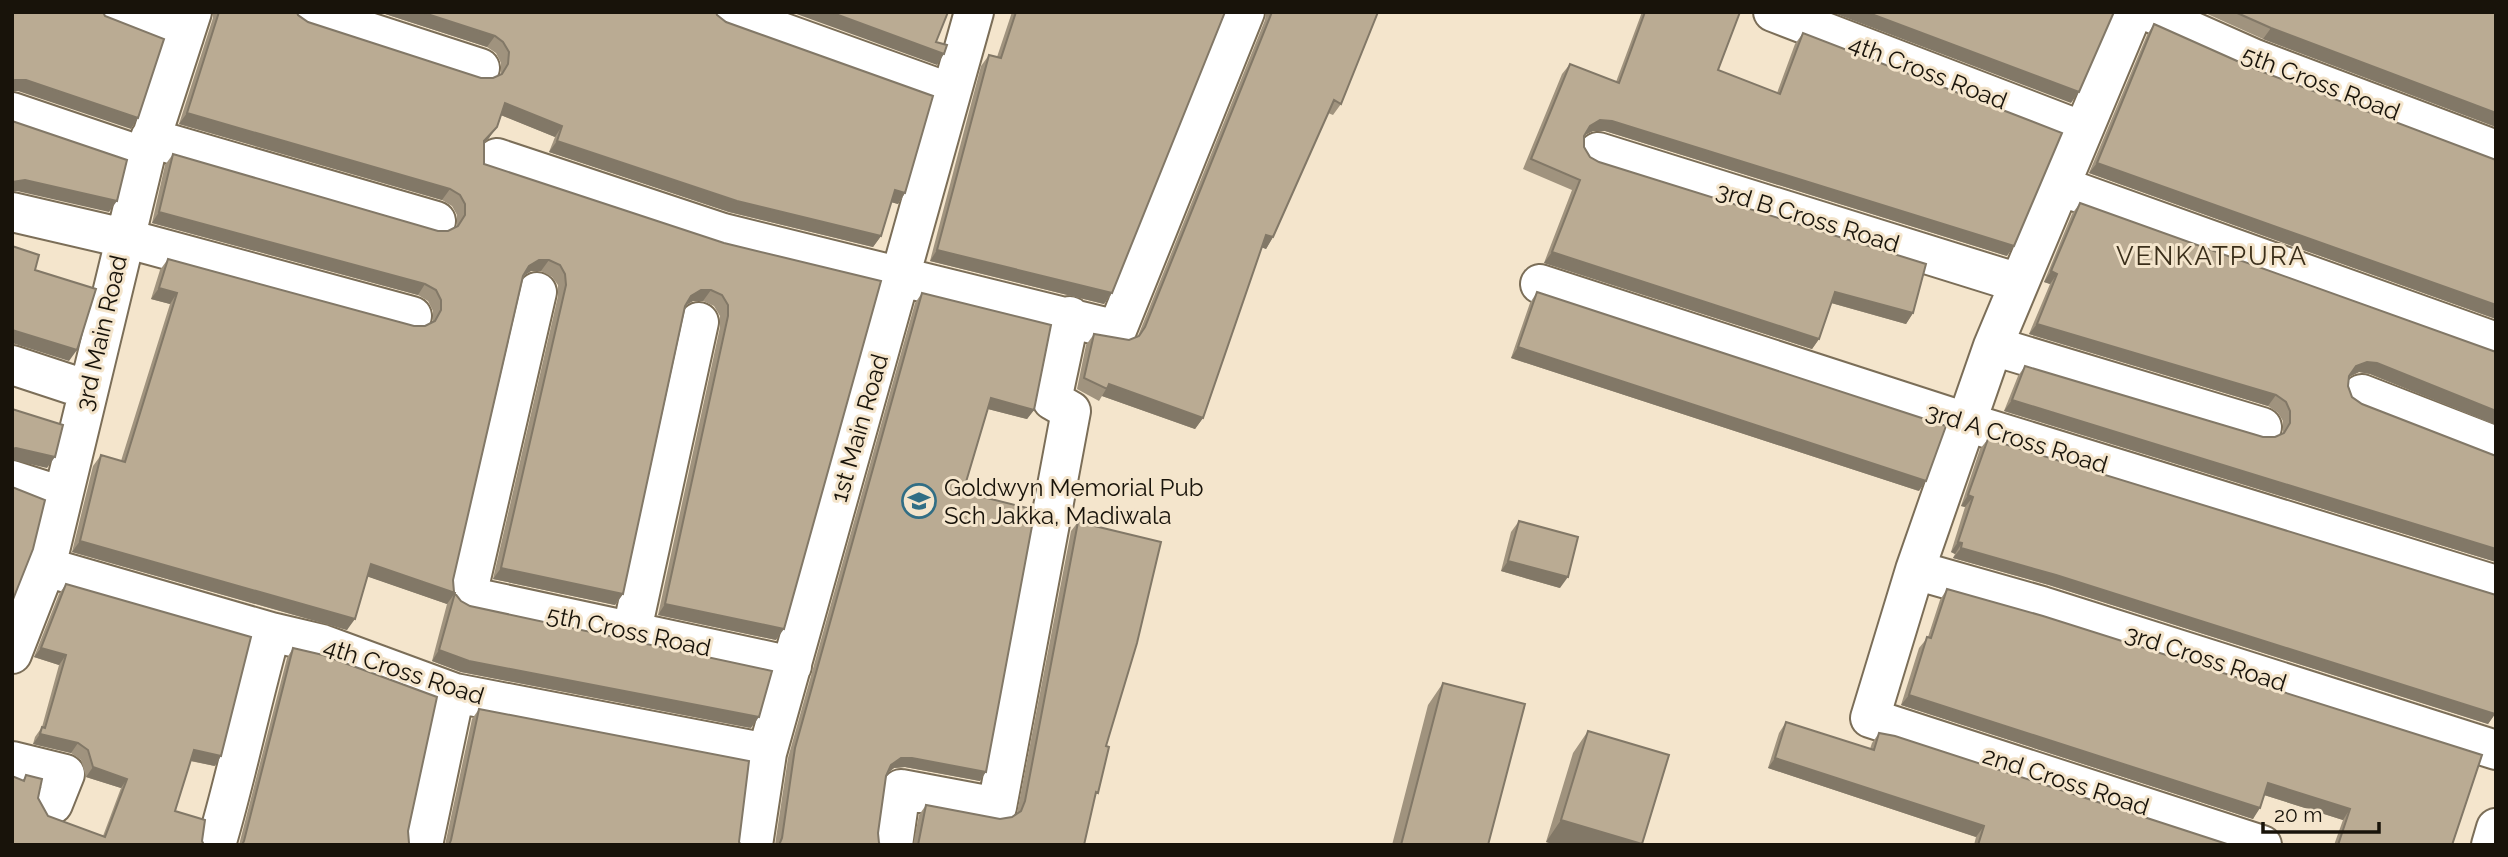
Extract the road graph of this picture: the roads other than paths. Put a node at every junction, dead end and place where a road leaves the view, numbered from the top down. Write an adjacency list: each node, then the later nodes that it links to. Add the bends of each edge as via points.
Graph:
1 (113, 12): 9 (street)
2 (307, 12): 10 (street)
3 (726, 12): 11 (street)
4 (974, 12): 11 (street, 1st Main Road)
5 (1245, 12): 27 (street, via 1117,330)
6 (1773, 12): 13 (street, 4th Cross Road)
7 (2133, 12): 13 (street)
8 (2149, 12): 15 (street, 5th Cross Road, via 2255,59)
9 (188, 25): 14 (street, 3rd Main Road)
10 (480, 68)
11 (951, 93): 22 (street, 1st Main Road)
12 (12, 112): 14 (street)
13 (2083, 131): 18 (street)
14 (148, 148): 20 (street); 21 (street, 3rd Main Road)
15 (2496, 150)
16 (1598, 152): 23 (street, 3rd B Cross Road)
17 (497, 158): 22 (street, via 723,233)
18 (2060, 186): 23 (street); 29 (street)
19 (12, 212): 21 (street)
20 (436, 221)
21 (124, 238): 26 (street); 32 (street, 3rd Main Road)
22 (901, 276): 27 (street); 46 (street, 1st Main Road)
23 (2019, 282): 30 (street)
24 (1540, 284): 34 (street, 3rd A Cross Road)
25 (537, 292): 43 (street, 5th Cross Road, via 467,596)
26 (412, 316)
27 (1070, 316): 56 (street, via 1052,400 1072,411 997,807 901,789)
28 (699, 323): 43 (street)
29 (2496, 342)
30 (1993, 346): 34 (street); 35 (street)
31 (12, 365): 32 (street)
32 (88, 390): 38 (street, 3rd Main Road)
33 (2362, 394): 36 (street)
34 (1966, 422): 40 (street); 41 (street, 3rd A Cross Road)
35 (2262, 427)
36 (2496, 446)
37 (12, 480): 38 (street)
38 (62, 496): 39 (street, 3rd Main Road)
39 (46, 567): 42 (street, 3rd Main Road); 44 (street, 4th Cross Road)
40 (1915, 570): 48 (street, 3rd Cross Road); 57 (street, 2nd Cross Road, via 1870,718)
41 (2496, 585)
42 (21, 613): 45 (street, 3rd Main Road)
43 (632, 631): 46 (street, 5th Cross Road)
44 (271, 632): 47 (street, 4th Cross Road, via 322,643); 53 (street)
45 (12, 654)
46 (792, 666): 49 (street, 1st Main Road)
47 (455, 693): 49 (street, 4th Cross Road); 54 (street)
48 (2496, 750)
49 (767, 753): 55 (street, 1st Main Road)
50 (12, 761): 51 (street, via 65,774)
51 (52, 804)
52 (2496, 828): 58 (street)
53 (216, 845)
54 (423, 845)
55 (753, 845)
56 (893, 845)
57 (2262, 845)
58 (2491, 845)

